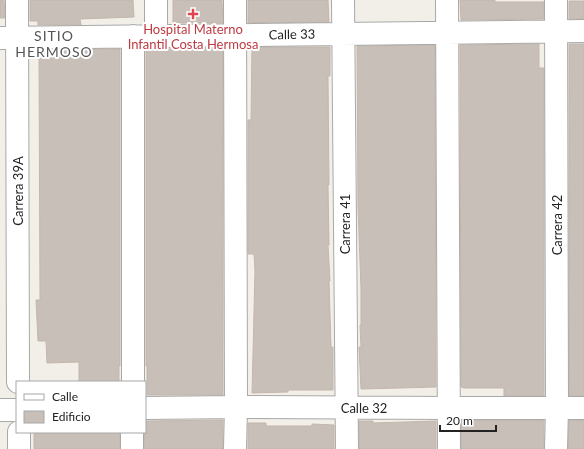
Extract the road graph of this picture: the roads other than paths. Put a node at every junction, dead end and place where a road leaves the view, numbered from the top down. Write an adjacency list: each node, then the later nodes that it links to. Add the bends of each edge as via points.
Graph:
1 (17, 0): 14 (street, Carrera 39A)
2 (156, 0): 13 (street)
3 (235, 0): 11 (street)
4 (343, 0): 10 (street, Carrera 41)
5 (447, 0): 9 (street)
6 (556, 0): 7 (street, Carrera 42)
7 (556, 31): 8 (street, Calle 33); 9 (street, Calle 33); 21 (street, Carrera 42)
8 (584, 31)
9 (447, 32): 10 (street, Calle 33); 20 (street)
10 (343, 34): 11 (street, Calle 33); 19 (street, Carrera 41)
11 (235, 35): 13 (street, Calle 33); 17 (street)
12 (133, 36): 13 (street, Calle 33); 14 (street, Calle 33); 16 (street)
13 (156, 36)
14 (9, 38): 15 (street, Carrera 39A)
15 (18, 381)
16 (133, 381)
17 (236, 407): 18 (street, Calle 32); 19 (street, Calle 32); 29 (street)
18 (146, 408)
19 (346, 408): 20 (street, Calle 32); 30 (street, Carrera 41)
20 (448, 408): 21 (street, Calle 32); 31 (street)
21 (557, 408): 22 (street, Calle 32); 32 (street, Carrera 42)
22 (584, 408)
23 (0, 410): 24 (street)
24 (16, 410)
25 (19, 433): 27 (street)
26 (132, 433): 28 (street)
27 (19, 449)
28 (132, 449)
29 (235, 449)
30 (346, 449)
31 (449, 449)
32 (556, 449)

